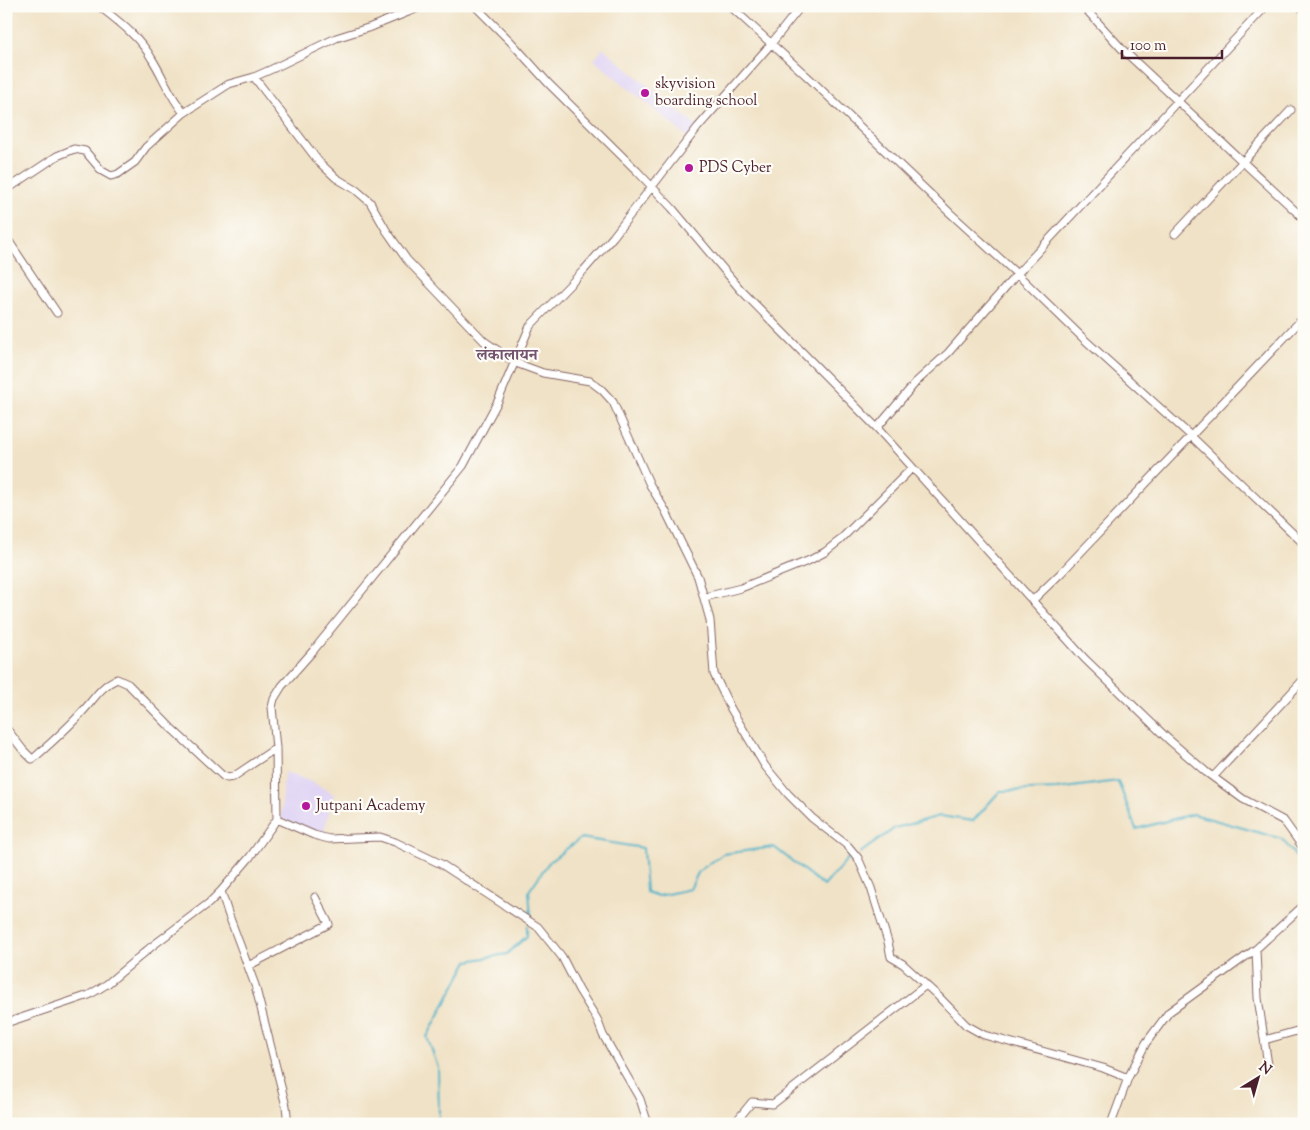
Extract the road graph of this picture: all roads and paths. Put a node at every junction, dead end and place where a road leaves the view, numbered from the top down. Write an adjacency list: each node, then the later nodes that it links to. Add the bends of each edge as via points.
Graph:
1 (99, 6): 14 (street, via 144,47 170,95)
2 (423, 6): 11 (street, via 336,38)
3 (474, 6): 16 (street)
4 (730, 6): 10 (street)
5 (801, 6): 10 (street)
6 (1083, 6): 12 (street, via 1122,49)
7 (1266, 6): 12 (street)
8 (1299, 6): 9 (street)
9 (1304, 10)
10 (771, 44): 16 (street, via 698,127); 21 (street)
11 (254, 77): 14 (street, via 229,84); 24 (street, via 319,162 370,202 407,260 484,341)
12 (1180, 101): 15 (street); 21 (street)
13 (1292, 110): 15 (street)
14 (184, 113): 17 (street, via 135,162 118,174 111,176 102,171 85,151 74,148)
15 (1243, 162): 18 (street); 19 (street)
16 (652, 187): 24 (street, via 584,270 530,326); 25 (street, via 740,289)
17 (6, 190)
18 (1304, 219)
19 (1174, 234)
20 (6, 237): 22 (street)
21 (1017, 274): 25 (street); 26 (street)
22 (57, 313)
23 (1304, 317): 26 (street)
24 (516, 363): 29 (street, via 543,374 590,381 613,402 650,486 698,576); 33 (street, via 463,466 282,686 272,707)
25 (877, 428): 27 (street)
26 (1191, 436): 28 (street); 30 (street)
27 (912, 468): 29 (street, via 826,552 742,588); 30 (street)
28 (1304, 544)
29 (705, 597): 42 (street, via 714,674 731,710 765,766 788,794 858,858 871,888 891,958 903,964)
30 (1033, 600): 34 (street, via 1085,659 1168,739)
31 (1304, 679): 34 (street)
32 (6, 728): 33 (street, via 32,759 109,682 117,679 128,684 223,776 233,777)
33 (276, 748): 35 (street)
34 (1214, 776): 36 (street, via 1243,799 1284,821)
35 (277, 819): 37 (street); 49 (street, via 329,839 380,837 396,842 441,864 538,927 562,957 597,1019 640,1099)
36 (1304, 849)
37 (222, 891): 41 (street); 43 (street, via 107,984 89,995)
38 (315, 897): 41 (street, via 329,924)
39 (1304, 905): 40 (street)
40 (1256, 949): 45 (street); 47 (street, via 1169,1012 1146,1043)
41 (248, 966): 48 (street)
42 (926, 985): 47 (street, via 966,1025 984,1035 1094,1065); 50 (street, via 773,1104 752,1102)
43 (6, 1023)
44 (1304, 1029): 45 (street)
45 (1264, 1039): 46 (street)
46 (1268, 1065)
47 (1128, 1078): 51 (street)
48 (288, 1124)
49 (648, 1124)
50 (734, 1124)
51 (1111, 1124)

